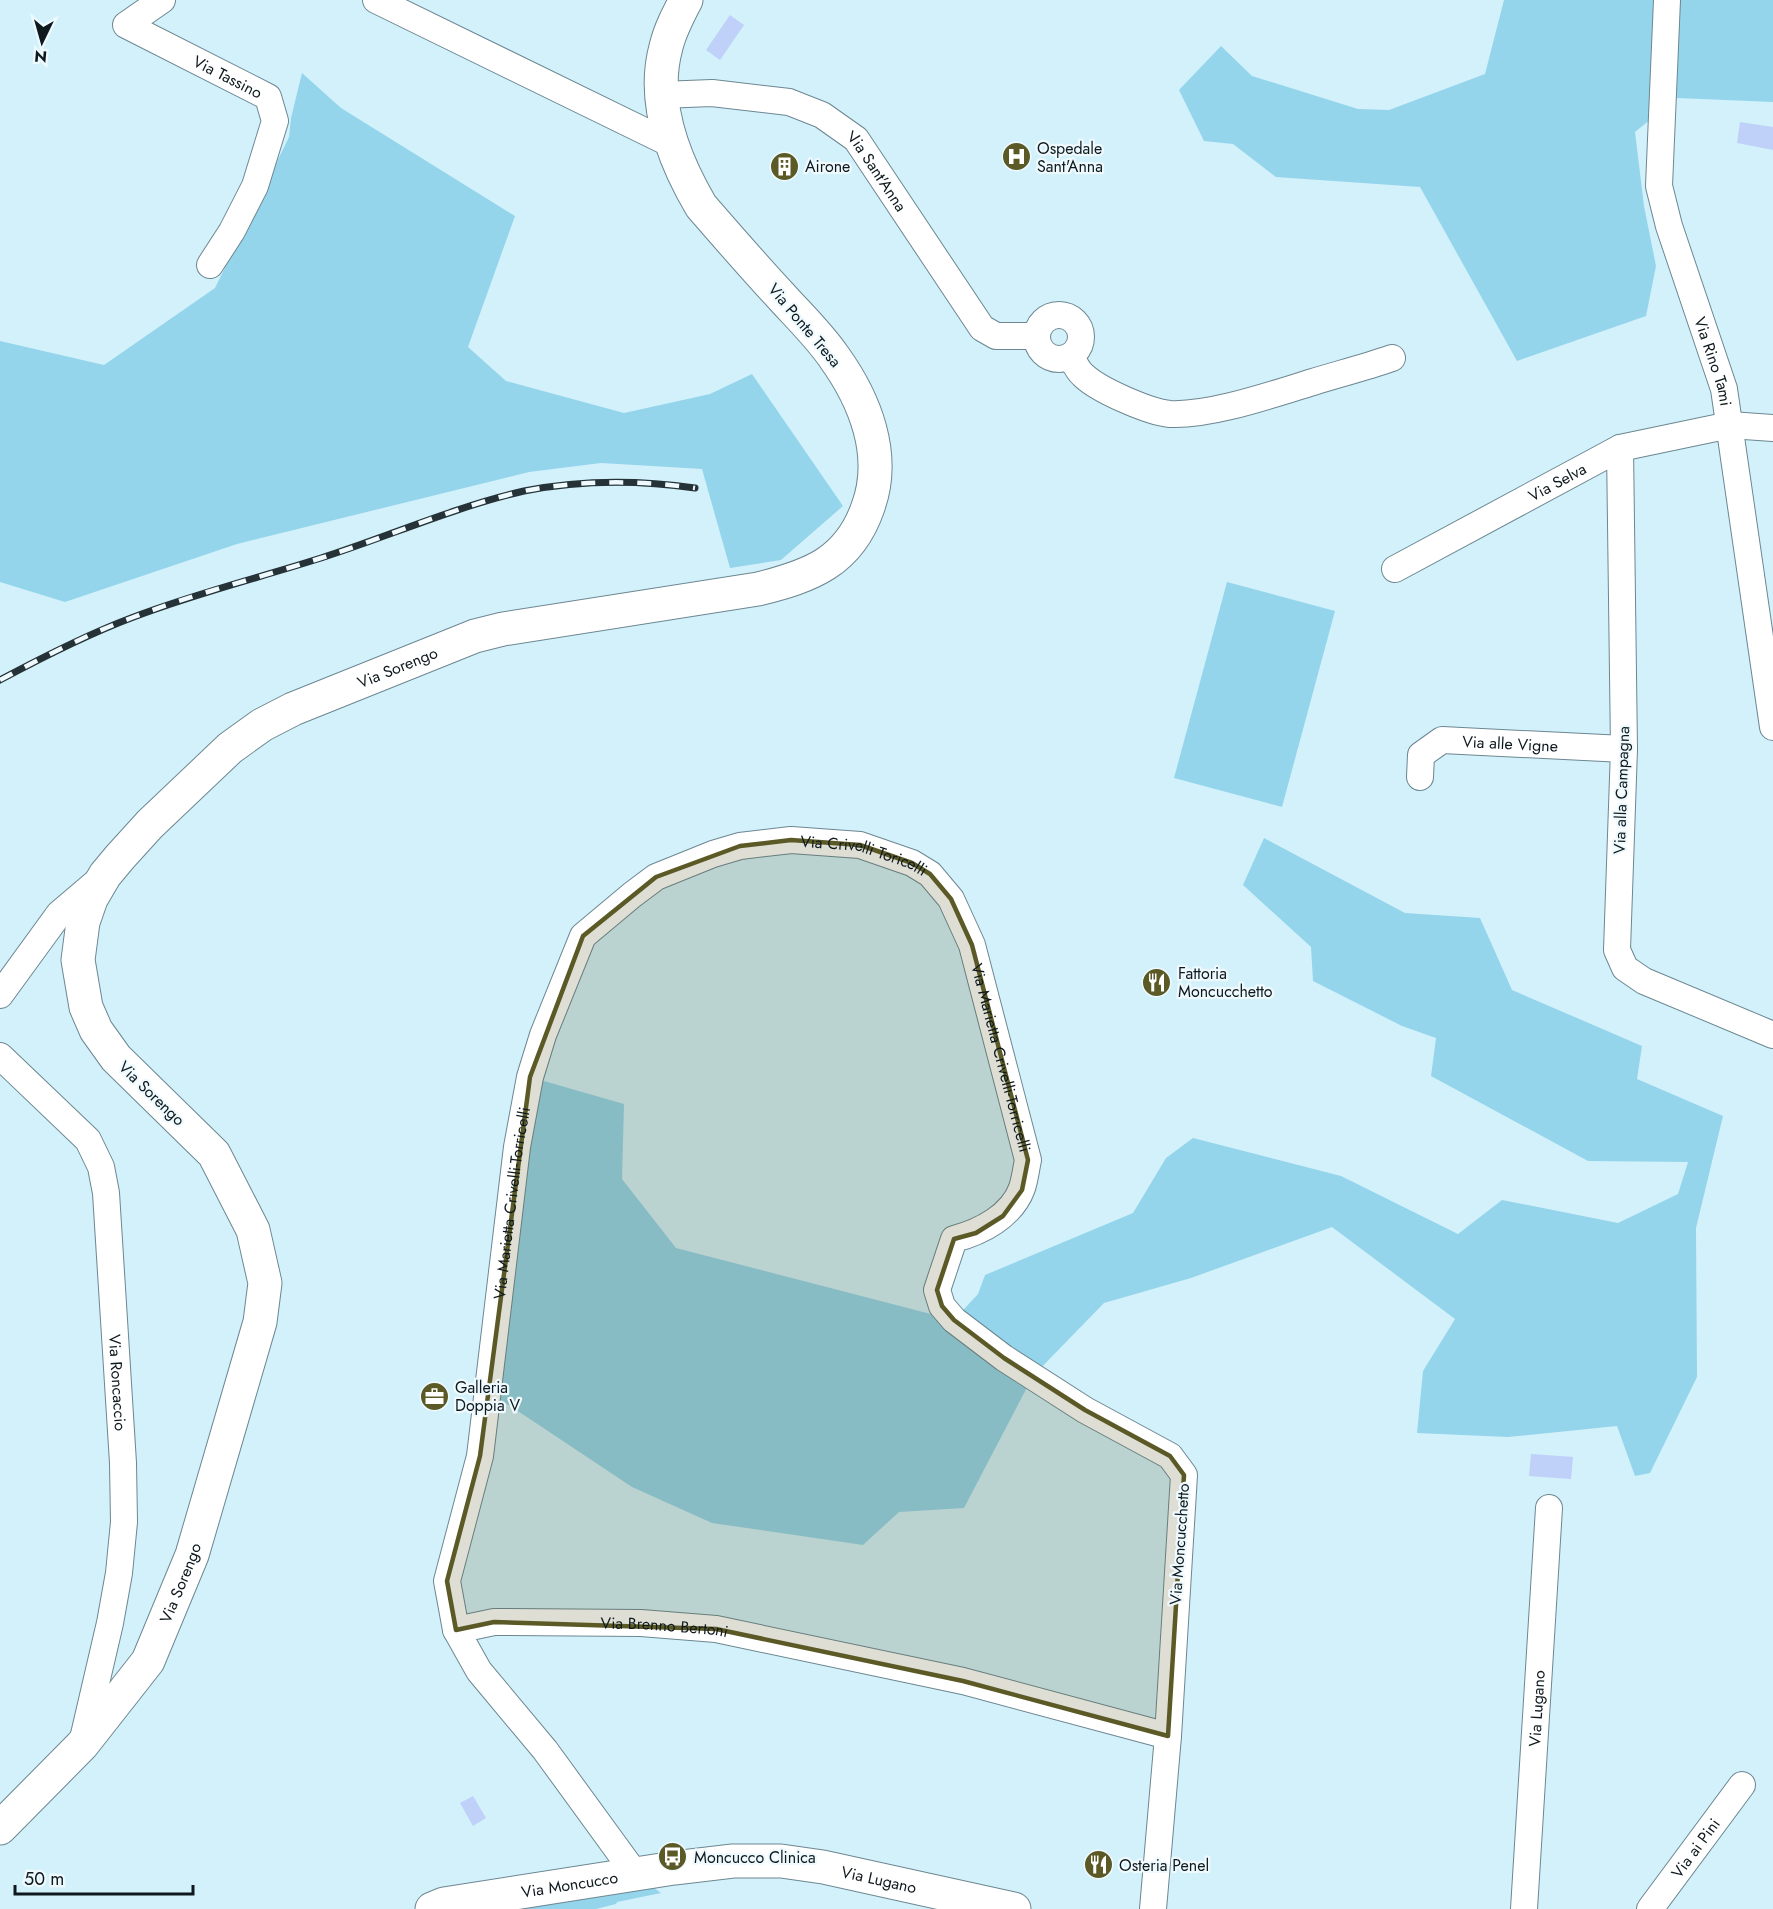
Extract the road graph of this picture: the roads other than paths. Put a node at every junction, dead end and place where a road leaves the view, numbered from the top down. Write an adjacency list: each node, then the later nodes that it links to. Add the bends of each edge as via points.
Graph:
1 (162, 0): 7 (street, Via Tassino, via 126,25 268,97 275,121 255,186)
2 (376, 0): 6 (street)
3 (686, 0): 5 (main road, Via Ponte Tresa, via 665,49)
4 (1667, 0): 11 (street, Via Rino Tami, via 1659,186 1724,389)
5 (661, 95): 6 (main road, Via Ponte Tresa); 8 (street, Via Sant'Anna, via 749,96 789,102 822,115 856,139 982,328 996,336)
6 (673, 145): 15 (main road, Via Ponte Tresa, via 701,206 833,355 852,384 873,440 876,469 872,496 860,527 834,559 817,570 758,590)
7 (210, 264)
8 (1036, 336): 9 (street, via 1040,350 1051,358); 9 (street, via 1047,317 1069,316 1081,333 1079,346)
9 (1071, 356): 10 (street, via 1091,382 1154,412 1171,414 1195,413 1259,398)
10 (1392, 358)
11 (1730, 425): 12 (street, Via Selva); 13 (street, Via Selva); 16 (street, Via Rino Tami)
12 (1773, 428)
13 (1620, 448): 14 (street, Via Selva); 17 (street, Via alla Campagna)
14 (1395, 569)
15 (624, 610): 20 (main road, Via Sorengo, via 475,636 283,714 230,748 150,824)
16 (1773, 727)
17 (1624, 749): 18 (street, Via alle Vigne, via 1442,740 1422,755); 23 (street, Via alla Campagna, via 1617,950 1625,968 1644,981)
18 (1420, 777)
19 (713, 854): 21 (street, Via Crivelli Toricelli, via 740,846 791,840 860,845 912,863 930,874 951,899); 27 (street, Via Marietta Crivelli-Torricelli, via 656,877 583,936 543,1035 530,1077 517,1147 480,1456 447,1581)
20 (105, 875): 22 (street, via 59,914); 29 (main road, Via Sorengo, via 91,899 80,940 78,960 86,1007 96,1030 116,1058 214,1154 253,1230 265,1283 260,1322 192,1555 148,1661)
21 (972, 945): 25 (street, Via Marietta Crivelli-Torricelli, via 1028,1160 1022,1190 1003,1216 976,1233)
22 (0, 995)
23 (1773, 1035)
24 (0, 1056): 29 (street, Via Roncaccio, via 88,1140 106,1193 124,1522 110,1623)
25 (954, 1239): 28 (street, Via Moncucchetto, via 937,1290 942,1306 954,1320 1004,1358 1085,1410 1170,1456 1184,1475)
26 (1549, 1508): 36 (street, Via Lugano)
27 (456, 1630): 28 (street, Via Brenno Bertoni, via 495,1622 640,1623 716,1629 963,1682); 32 (street, via 479,1671 544,1750)
28 (1168, 1736): 35 (street, Via Moncucchetto)
29 (82, 1745): 31 (main road, Via Sorengo)
30 (1742, 1785): 37 (street, Via ai Pini)
31 (0, 1828)
32 (636, 1875): 33 (main road, Via Moncucco); 34 (main road, Via Lugano, via 733,1861 782,1861)
33 (432, 1909)
34 (1014, 1909)
35 (1153, 1909)
36 (1524, 1909)
37 (1650, 1909)

